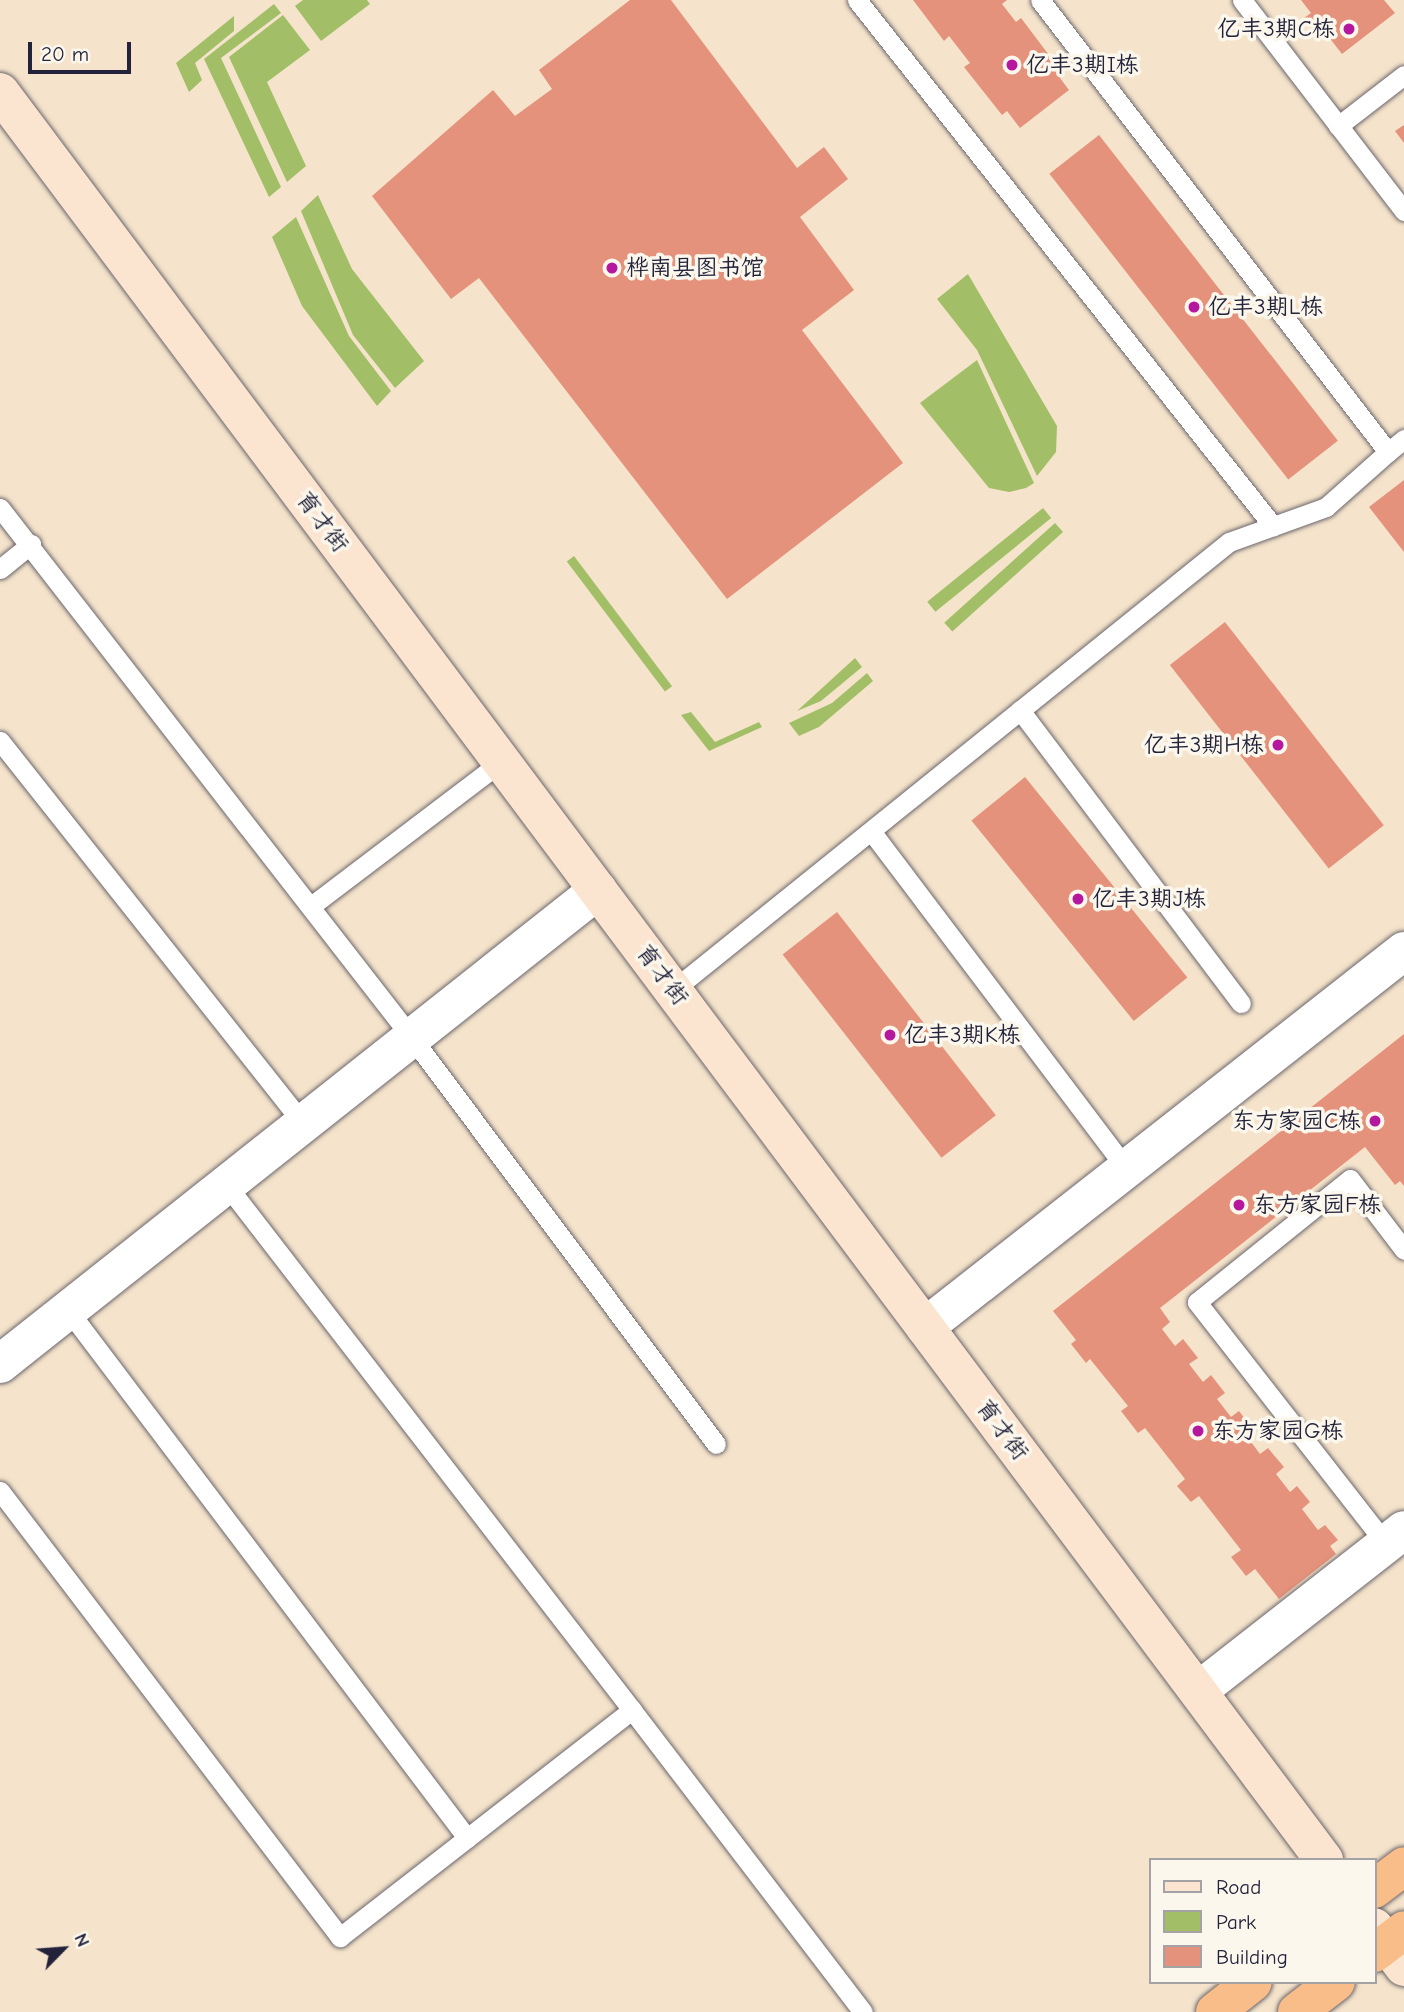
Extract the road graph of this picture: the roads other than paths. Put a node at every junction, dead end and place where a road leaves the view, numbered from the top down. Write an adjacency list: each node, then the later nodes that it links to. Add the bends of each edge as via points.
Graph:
1 (858, 0): 11 (lane)
2 (1040, 0): 9 (lane)
3 (1242, 0): 6 (lane)
4 (1404, 75): 6 (lane)
5 (0, 92): 16 (street, 育才街)
6 (1338, 125): 7 (lane)
7 (1404, 211)
8 (1404, 439): 9 (lane)
9 (1388, 452): 11 (lane, via 1326,507)
10 (0, 508): 12 (lane)
11 (1273, 526): 14 (lane, via 1229,542)
12 (31, 544): 13 (lane); 19 (lane)
13 (0, 569)
14 (1020, 710): 17 (lane); 22 (lane)
15 (0, 741): 24 (lane)
16 (501, 762): 18 (street, 育才街); 19 (lane)
17 (871, 831): 21 (lane); 25 (lane)
18 (598, 890): 21 (street, 育才街); 23 (street)
19 (311, 906): 23 (lane)
20 (1404, 951): 25 (street)
21 (673, 990): 29 (street, 育才街)
22 (1241, 1003)
23 (412, 1038): 24 (street); 31 (lane)
24 (304, 1124): 26 (street)
25 (1127, 1169): 29 (street)
26 (228, 1187): 28 (street); 35 (lane)
27 (1404, 1250): 33 (lane, via 1350,1180 1198,1302)
28 (68, 1310): 30 (street); 36 (lane)
29 (925, 1327): 34 (street, 育才街)
30 (0, 1364)
31 (716, 1444)
32 (0, 1491): 36 (lane, via 340,1937)
33 (1395, 1537): 34 (street)
34 (1198, 1690): 37 (street, 育才街)
35 (632, 1710): 36 (lane); 42 (lane)
36 (467, 1838)
37 (1323, 1858)
38 (1404, 1866): 39 (highway)
39 (1376, 1887)
40 (1251, 1984): 43 (highway)
41 (1333, 1984): 44 (highway)
42 (857, 2010)
43 (1215, 2012)
44 (1297, 2012)

